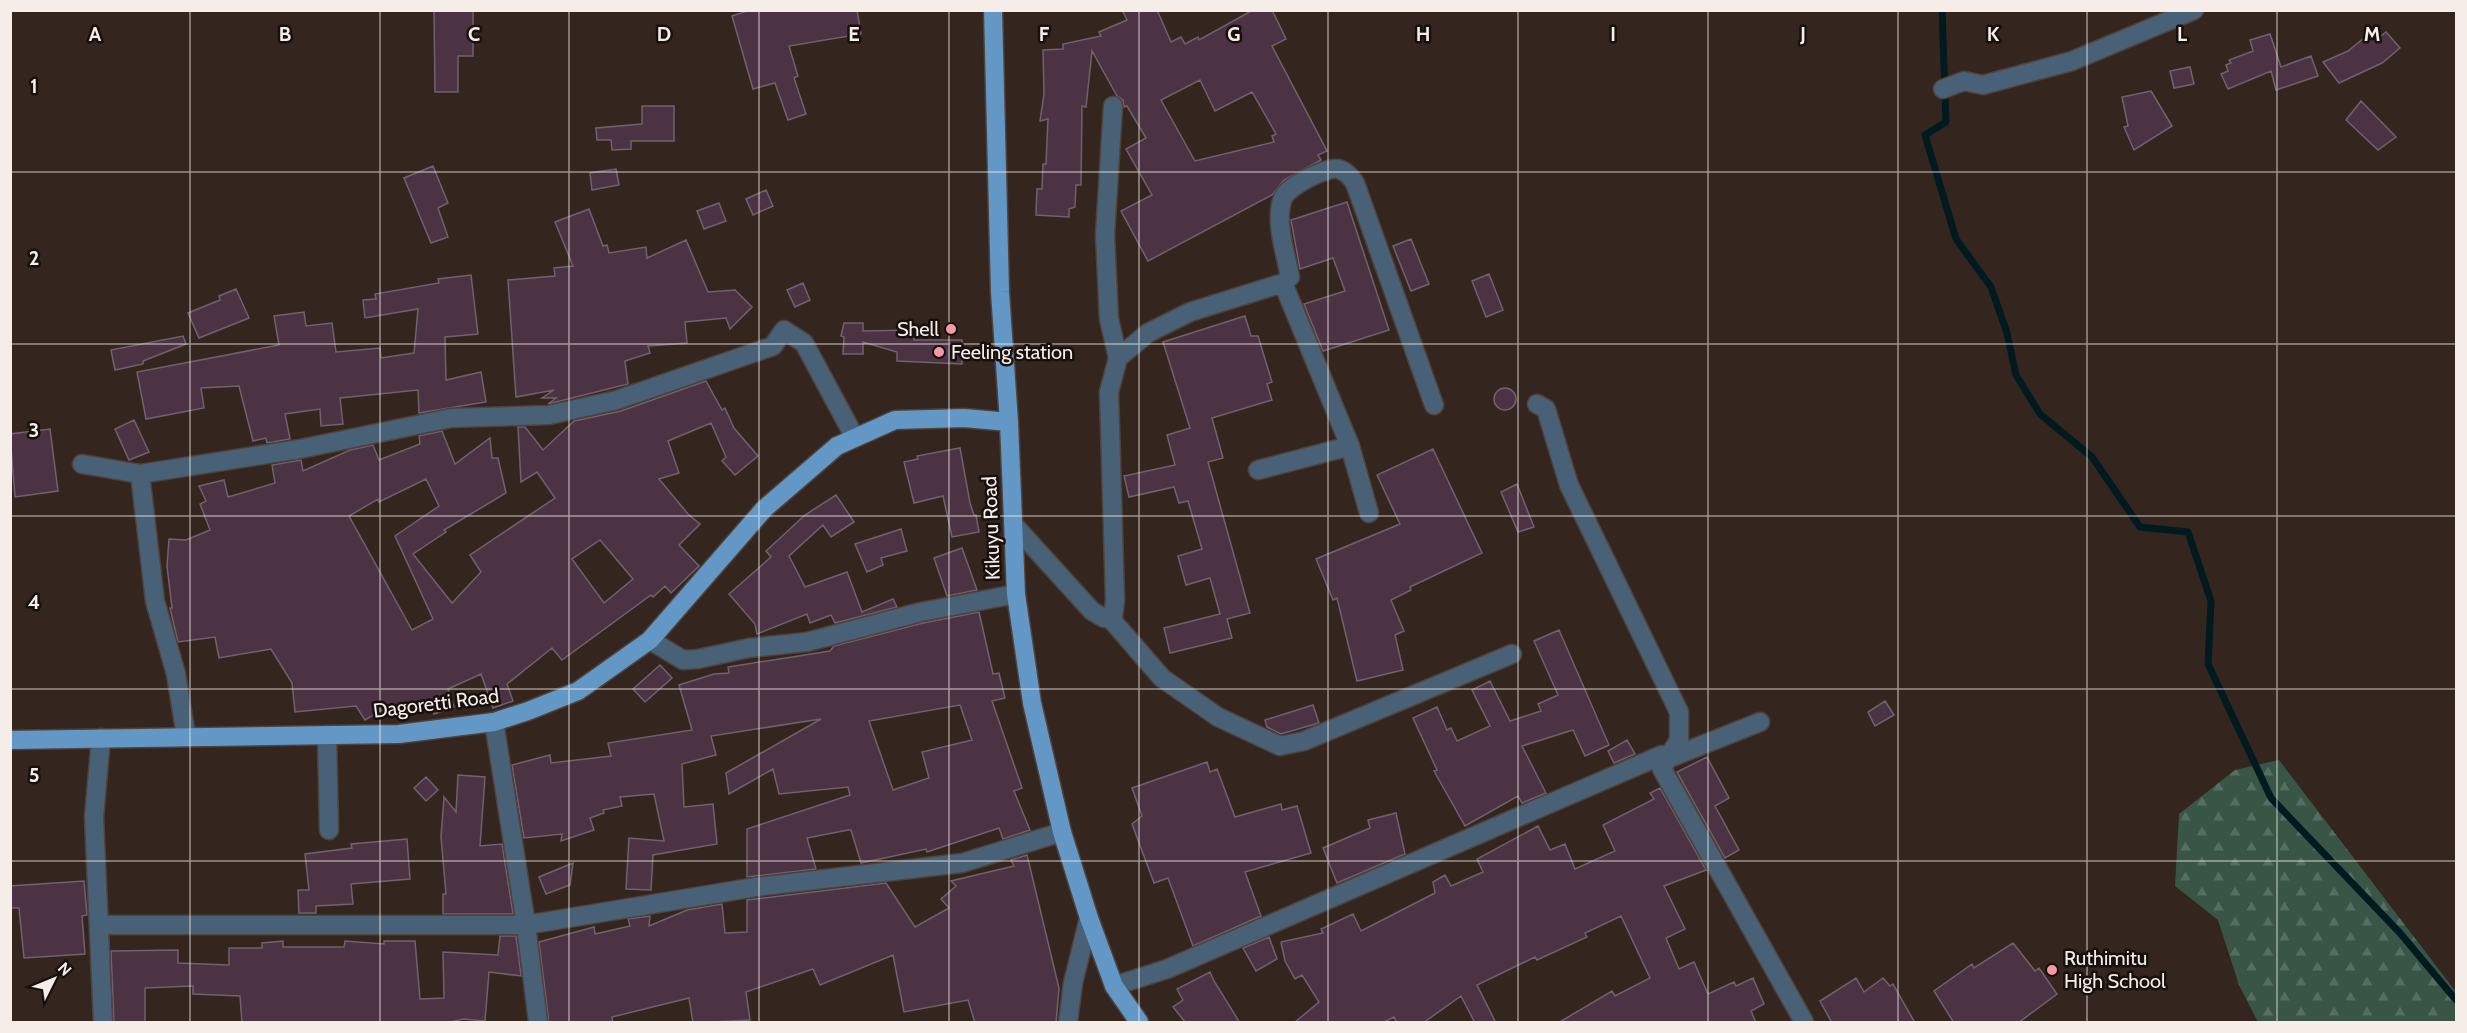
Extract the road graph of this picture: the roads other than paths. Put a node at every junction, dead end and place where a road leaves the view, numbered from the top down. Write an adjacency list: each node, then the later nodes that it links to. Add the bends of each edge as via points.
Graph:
1 (993, 10): 9 (main road, Kikuyu Road, via 1000,292)
2 (2194, 10): 3 (street, via 2062,64 1983,86 1964,81)
3 (1943, 89)
4 (1113, 106): 6 (street, via 1105,235 1109,319)
5 (1283, 283): 6 (street, via 1190,312 1148,333); 8 (street, via 1290,277 1280,214 1283,199 1288,190 1330,168 1340,169 1355,183); 11 (street)
6 (1118, 358): 18 (street, via 1109,392 1115,600 1115,614)
7 (1537, 404): 27 (street, via 1546,409 1569,485 1679,712 1679,740)
8 (1434, 405)
9 (1010, 422): 10 (main road, Dagoretti Road, via 911,418); 16 (main road, Kikuyu Road)
10 (854, 436): 14 (street, via 804,343 784,330 773,346 617,400 549,415 451,418 300,449); 19 (main road, Dagoretti Road, via 828,453 764,509)
11 (1350, 446): 13 (street); 15 (street)
12 (82, 464): 14 (street)
13 (1258, 470)
14 (140, 474): 24 (street, via 155,601 176,674)
15 (1369, 513)
16 (1013, 524): 17 (main road, Kikuyu Road); 18 (street, via 1092,611)
17 (1016, 594): 19 (street, via 921,612 807,642 748,648 698,659 683,660); 29 (main road, Kikuyu Road, via 1032,703)
18 (1110, 618): 20 (street, via 1162,678 1218,717 1280,746 1304,741)
19 (650, 640): 21 (main road, Dagoretti Road, via 578,692)
20 (1512, 654)
21 (494, 722): 23 (main road, Dagoretti Road, via 399,734); 32 (street)
22 (1760, 722): 27 (street)
23 (327, 735): 24 (main road, Dagoretti Road); 28 (street)
24 (186, 736): 25 (main road, Dagoretti Road)
25 (101, 738): 26 (main road, Dagoretti Road); 31 (street, via 94,817)
26 (10, 740)
27 (1667, 759): 33 (street, via 1662,754 1651,758 1167,969); 38 (street, via 1662,769)
28 (329, 830)
29 (1062, 832): 30 (main road, Kikuyu Road); 32 (street, via 962,863 756,887)
30 (1089, 918): 33 (main road, Kikuyu Road); 36 (street)
31 (99, 925): 32 (street); 34 (street)
32 (526, 925): 35 (street)
33 (1114, 986): 37 (main road, Kikuyu Road)
34 (103, 1023)
35 (538, 1023)
36 (1068, 1023)
37 (1139, 1023)
38 (1804, 1023)

